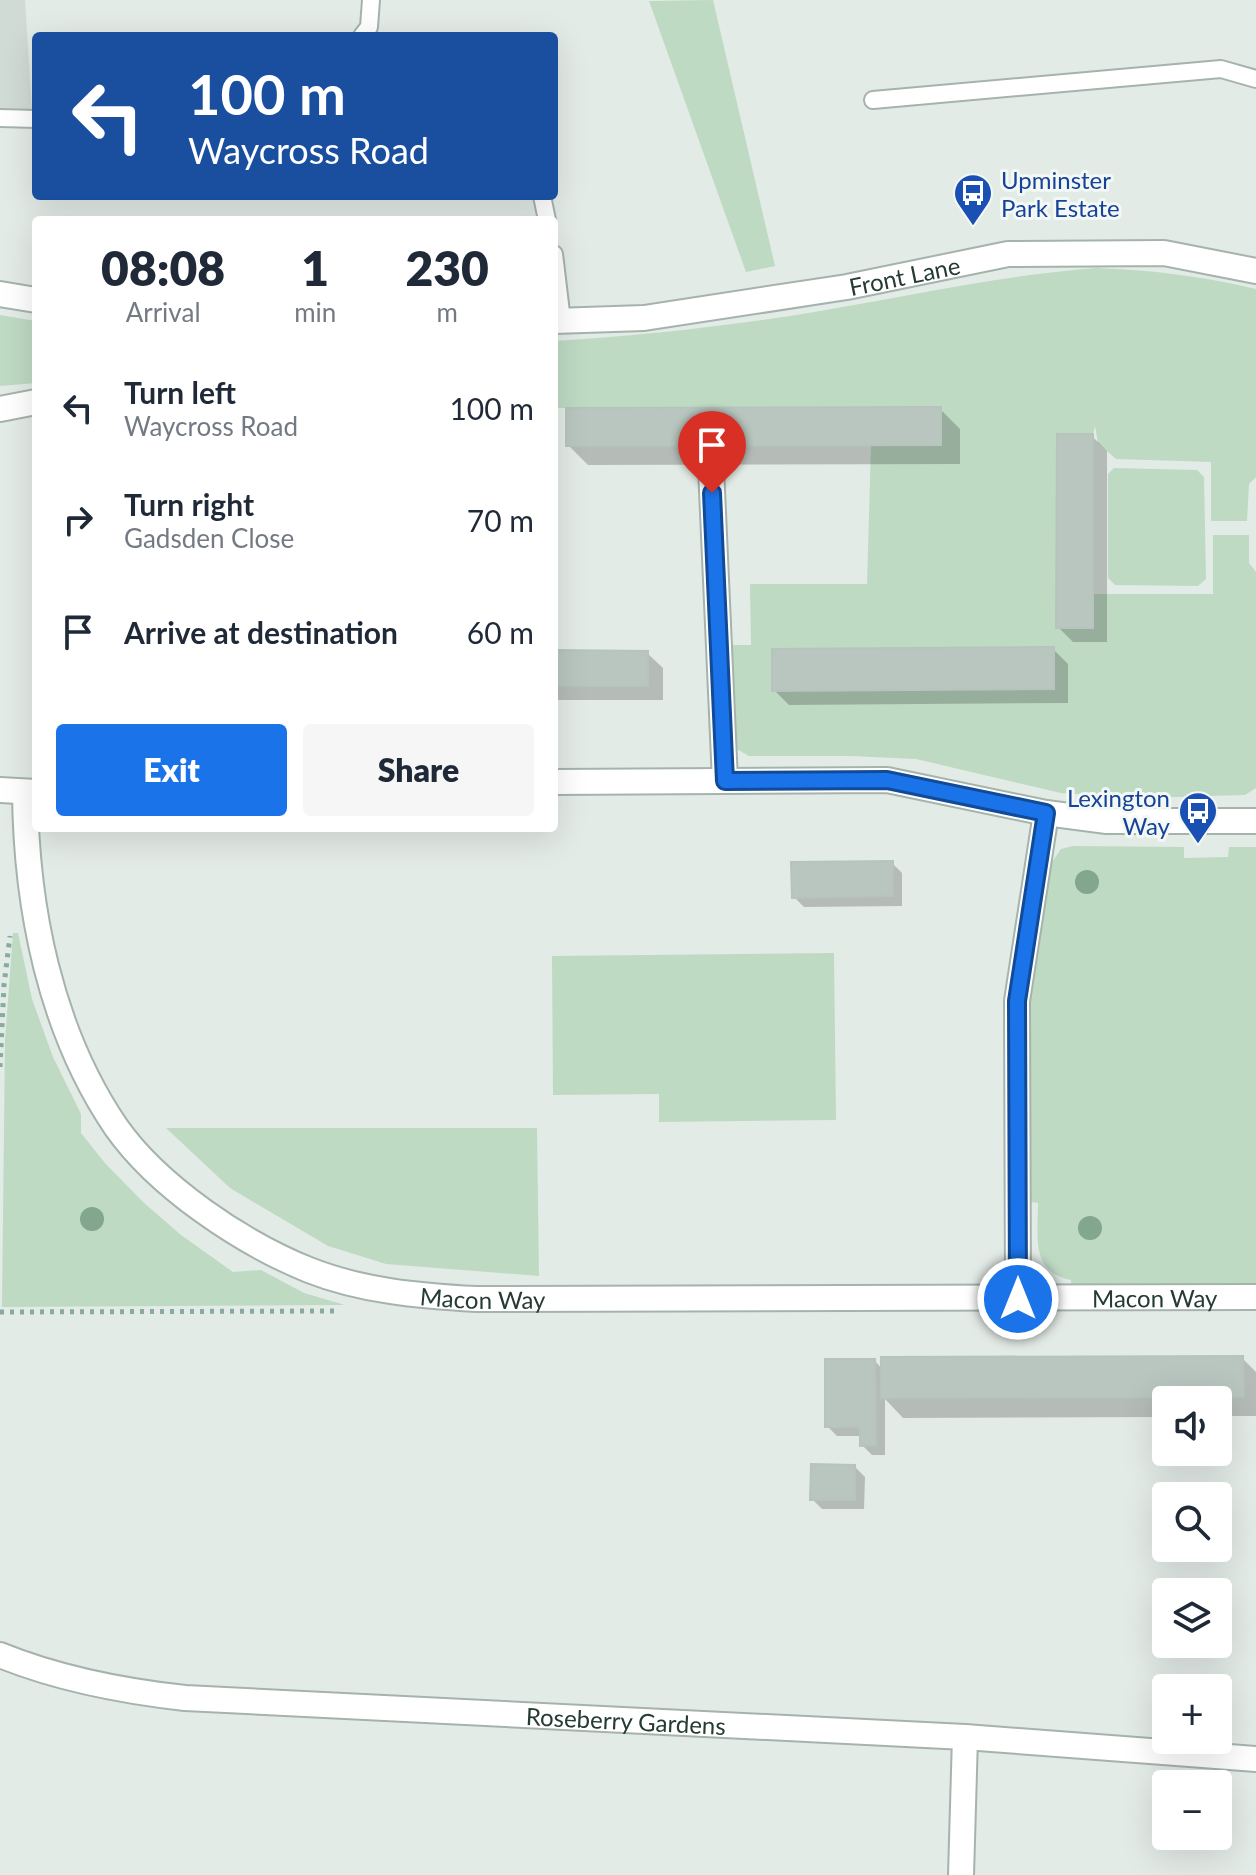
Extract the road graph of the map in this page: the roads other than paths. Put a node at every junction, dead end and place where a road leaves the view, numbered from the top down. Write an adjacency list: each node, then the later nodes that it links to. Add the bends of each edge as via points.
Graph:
1 (371, 0): 2 (lane)
2 (365, 32)
3 (1256, 79): 4 (lane, via 1221,69)
4 (873, 100)
5 (0, 118): 6 (lane)
6 (32, 119)
7 (1256, 271): 10 (street, Front Lane, via 1164,253 1008,254 847,287 644,318)
8 (0, 294): 9 (street)
9 (32, 299)
10 (558, 321)
11 (32, 403): 12 (street)
12 (0, 409)
13 (711, 468): 14 (street)
14 (725, 781): 15 (street); 18 (street, via 887,780)
15 (558, 782)
16 (0, 790): 17 (street)
17 (30, 792): 21 (street, Macon Way, via 25,830 39,933 55,999 80,1063 117,1128 157,1173 243,1236 309,1270 371,1288 476,1299)
18 (1046, 813): 19 (street, via 1107,821); 21 (street, via 1017,1001)
19 (1256, 821)
20 (1256, 1297): 21 (street, Macon Way)
21 (1018, 1299)
22 (0, 1655): 23 (street, Roseberry Gardens, via 129,1692 185,1698)
23 (965, 1737): 24 (street, Roseberry Gardens); 25 (street)
24 (1256, 1759)
25 (961, 1875)

